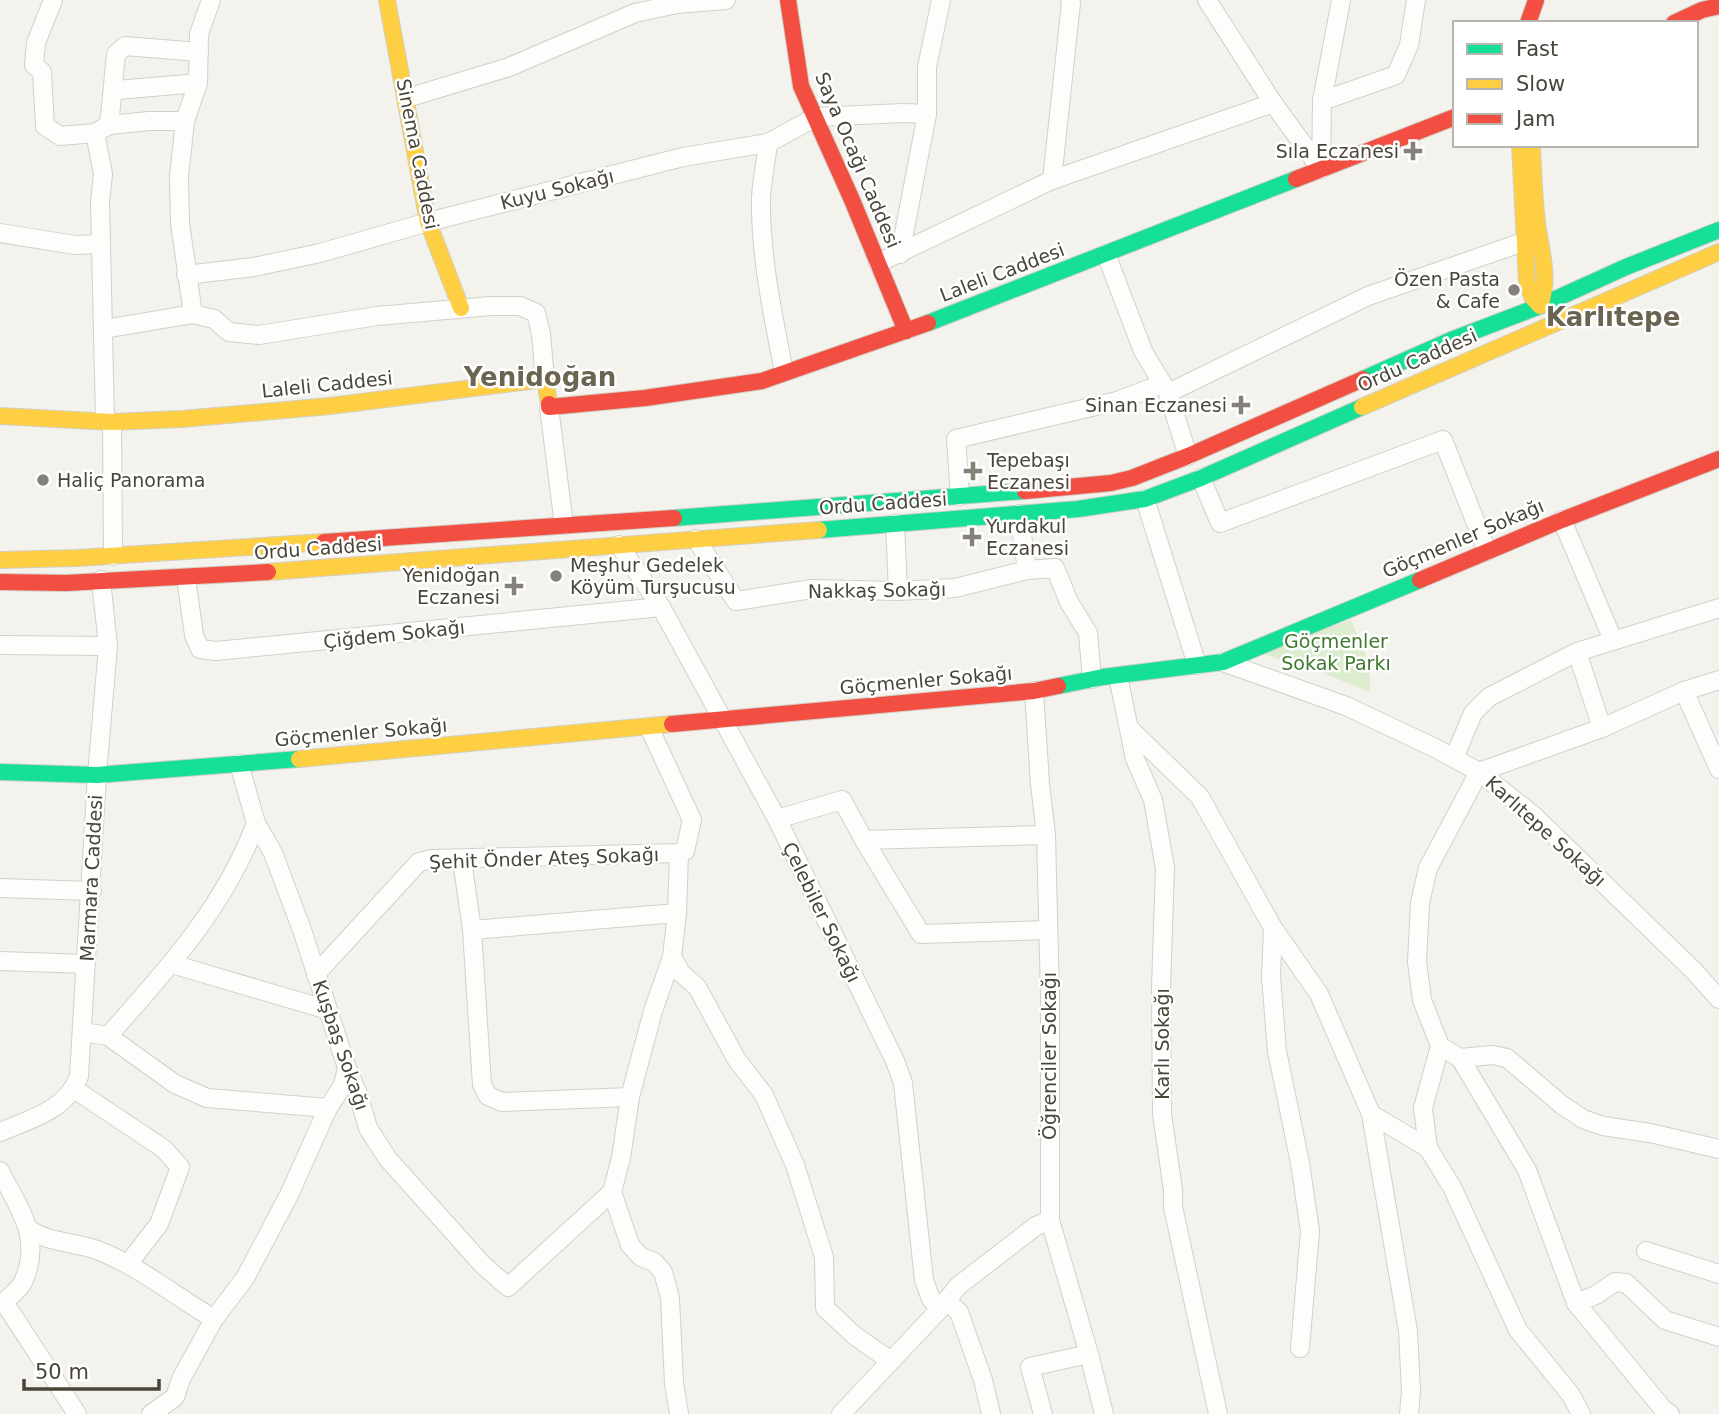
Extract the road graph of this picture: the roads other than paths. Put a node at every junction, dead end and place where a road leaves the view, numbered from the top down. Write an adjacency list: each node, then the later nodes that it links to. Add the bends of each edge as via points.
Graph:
1 (53, 0): 28 (street, via 36,43 33,65 42,72 45,126 60,136)
2 (211, 0): 18 (street, via 199,34)
3 (387, 0): 21 (street, Sinema Caddesi)
4 (726, 0): 21 (street, via 635,13 509,67)
5 (788, 0): 25 (street, Saya Ocağı Caddesi, via 801,86)
6 (933, 0): 7 (street)
7 (941, 0): 24 (street, via 927,67)
8 (1070, 0): 33 (street)
9 (1207, 0): 23 (street)
10 (1340, 0): 22 (street)
11 (1416, 0): 22 (street, via 1409,45 1396,75)
12 (1536, 0): 15 (street)
13 (1542, 0): 16 (street)
14 (1719, 6): 17 (street)
15 (1529, 21)
16 (1542, 21)
17 (1678, 21)
18 (199, 52): 19 (street); 20 (street, via 125,46 116,54)
19 (198, 83): 20 (street, via 117,90); 27 (street)
20 (112, 96): 28 (street)
21 (407, 98): 34 (street, Sinema Caddesi)
22 (1322, 101): 32 (street)
23 (1273, 103): 32 (street); 33 (street)
24 (927, 114): 25 (street, Kuyu Sokağı); 40 (street)
25 (816, 117): 29 (street, Kuyu Sokağı); 42 (street, Saya Ocağı Caddesi)
26 (1453, 118): 32 (street, Laleli Caddesi)
27 (186, 121): 28 (street, via 149,121); 43 (street, via 179,177)
28 (102, 129): 38 (street)
29 (768, 143): 34 (street, Kuyu Sokağı, via 683,157); 50 (street, via 762,224)
30 (1521, 147): 37 (street)
31 (1532, 147): 44 (street, via 1545,280)
32 (1321, 169): 41 (street, Laleli Caddesi)
33 (1052, 180): 40 (street)
34 (428, 222): 43 (street, Kuyu Sokağı, via 294,259); 45 (street, Sinema Caddesi)
35 (1719, 230): 44 (street, Ordu Caddesi)
36 (0, 233): 38 (street, via 75,245)
37 (1526, 241): 44 (street, via 1527,282); 52 (street, via 1368,296)
38 (100, 244): 48 (street)
39 (1719, 252): 47 (street, Ordu Caddesi)
40 (900, 254): 42 (street)
41 (1106, 254): 49 (street, Laleli Caddesi); 52 (street, via 1143,351)
42 (878, 262): 49 (street, Saya Ocağı Caddesi)
43 (186, 275): 46 (street)
44 (1540, 306): 47 (street); 56 (street, Ordu Caddesi, via 1440,344)
45 (461, 308): 46 (street, via 259,335 229,332 214,318); 51 (street, via 520,306 536,313)
46 (192, 314): 48 (street)
47 (1549, 326): 58 (street, Ordu Caddesi)
48 (104, 329): 55 (street)
49 (905, 331): 50 (street, Laleli Caddesi)
50 (784, 372): 53 (street, Laleli Caddesi, via 762,381)
51 (545, 379): 53 (street); 55 (street, Laleli Caddesi, via 330,405)
52 (1165, 388): 56 (street); 60 (street, via 956,439)
53 (549, 407): 66 (street)
54 (0, 416): 55 (street, Laleli Caddesi)
55 (108, 421): 71 (street)
56 (1188, 456): 59 (street, Ordu Caddesi, via 1111,483)
57 (1719, 459): 64 (street, Göçmenler Sokağı)
58 (1201, 478): 61 (street, Ordu Caddesi); 69 (street, via 1220,523 1443,440)
59 (997, 493): 60 (street, Ordu Caddesi); 63 (street)
60 (960, 496): 66 (street, Ordu Caddesi)
61 (1145, 499): 62 (street, Ordu Caddesi); 85 (street)
62 (1019, 514): 63 (street, Ordu Caddesi); 73 (street)
63 (999, 515): 65 (street, Ordu Caddesi)
64 (1562, 520): 69 (street, Göçmenler Sokağı); 80 (street)
65 (895, 524): 67 (street, Ordu Caddesi); 77 (street)
66 (564, 525): 70 (street); 71 (street, Ordu Caddesi)
67 (696, 539): 68 (street, Ordu Caddesi); 77 (street, Nakkaş Sokağı, via 736,601 812,589)
68 (619, 545): 70 (street, Ordu Caddesi); 78 (street, Çelebiler Sokağı)
69 (1488, 551): 84 (street, Göçmenler Sokağı)
70 (549, 552): 74 (street, Ordu Caddesi)
71 (113, 556): 72 (street, Ordu Caddesi)
72 (0, 560)
73 (1027, 570): 77 (street, Nakkaş Sokağı, via 955,588); 87 (street, Nakkaş Sokağı, via 1055,568 1088,634)
74 (186, 578): 75 (street, Ordu Caddesi); 78 (street, Çiğdem Sokağı, via 194,635 200,649 216,651)
75 (101, 580): 76 (street, Ordu Caddesi); 82 (street, Marmara Caddesi)
76 (0, 582)
77 (898, 591)
78 (661, 607): 91 (street, Çelebiler Sokağı)
79 (1719, 608): 80 (street)
80 (1613, 640): 83 (street)
81 (0, 645): 82 (street)
82 (108, 646): 100 (street, Marmara Caddesi)
83 (1577, 652): 93 (street); 95 (street, via 1489,697 1473,713)
84 (1223, 662): 85 (street, Göçmenler Sokağı); 95 (street, Karlıtepe Sokağı, via 1346,706)
85 (1197, 665): 86 (street, Göçmenler Sokağı)
86 (1118, 676): 87 (street, Göçmenler Sokağı); 94 (street, Karlı Sokağı)
87 (1092, 679): 89 (street, Göçmenler Sokağı)
88 (1719, 680): 90 (street)
89 (1034, 691): 91 (street, Göçmenler Sokağı); 103 (street, Öğrenciler Sokağı)
90 (1684, 691): 93 (street); 97 (street)
91 (721, 720): 92 (street, Göçmenler Sokağı); 101 (street, Çelebiler Sokağı)
92 (649, 727): 96 (street, Göçmenler Sokağı); 105 (street, Şehit Önder Ateş Sokağı, via 692,820 685,851)
93 (1602, 728): 99 (street)
94 (1130, 729): 110 (street, via 1200,797); 154 (street, Karlı Sokağı, via 1135,759 1153,800 1165,868 1162,1114 1172,1207)
95 (1454, 758): 99 (street, Karlıtepe Sokağı)
96 (239, 764): 100 (street, Göçmenler Sokağı); 102 (street, Kuşbaş Sokağı)
97 (1719, 769)
98 (0, 772): 100 (street, Göçmenler Sokağı)
99 (1479, 772): 118 (street, Karlıtepe Sokağı, via 1534,815); 122 (street, via 1428,868 1420,902 1417,961 1422,1000)
100 (97, 775): 108 (street, Marmara Caddesi)
101 (777, 819): 104 (street, via 842,800); 141 (street, Çelebiler Sokağı, via 902,1083 924,1280 931,1299)
102 (256, 823): 116 (street, via 219,898); 117 (street, Kuşbaş Sokağı, via 272,853)
103 (1046, 835): 104 (street); 112 (street, Öğrenciler Sokağı)
104 (864, 840): 112 (street, via 921,934)
105 (679, 853): 106 (street, Şehit Önder Ateş Sokağı); 109 (street)
106 (462, 860): 111 (street); 117 (street, Şehit Önder Ateş Sokağı, via 419,862)
107 (0, 888): 108 (street)
108 (92, 891): 115 (street, Marmara Caddesi)
109 (677, 913): 111 (street); 113 (street)
110 (1273, 928): 128 (street, via 1319,994); 144 (street, via 1271,978 1277,1051 1310,1231)
111 (472, 930): 126 (street, via 482,1085 488,1096 502,1102)
112 (1048, 930): 134 (street, Öğrenciler Sokağı)
113 (671, 957): 126 (street); 146 (street, via 697,987 737,1060 764,1095 790,1153 824,1256 825,1308)
114 (0, 961): 115 (street)
115 (86, 964): 120 (street, Marmara Caddesi)
116 (172, 964): 119 (street); 121 (street)
117 (316, 974): 119 (street, Kuşbaş Sokağı)
118 (1719, 999)
119 (328, 1010): 124 (street, Kuşbaş Sokağı)
120 (83, 1032): 121 (street); 125 (street, Marmara Caddesi)
121 (108, 1036): 127 (street, via 175,1084 207,1098)
122 (1440, 1046): 123 (street); 130 (street, via 1423,1108)
123 (1460, 1058): 131 (street, via 1507,1058 1562,1105 1602,1126); 140 (street, via 1527,1170)
124 (346, 1068): 127 (street, via 343,1085); 133 (street, Kuşbaş Sokağı, via 368,1128 388,1159 508,1287)
125 (74, 1090): 129 (street, via 42,1114); 137 (street, via 164,1149 180,1167 159,1224)
126 (630, 1097): 133 (street)
127 (328, 1108): 142 (street, via 245,1278)
128 (1371, 1114): 130 (street); 155 (street, via 1408,1332)
129 (0, 1132)
130 (1427, 1148): 156 (street, via 1452,1187 1518,1330)
131 (1719, 1149)
132 (0, 1171): 135 (street)
133 (612, 1192): 149 (street, via 630,1245 663,1272 670,1298)
134 (1049, 1220): 141 (street, via 958,1286); 145 (street, Öğrenciler Sokağı)
135 (30, 1230): 137 (street); 139 (street, via 31,1250 23,1283)
136 (1647, 1251): 138 (street)
137 (128, 1264): 142 (street)
138 (1719, 1273)
139 (1, 1303): 147 (street)
140 (1576, 1303): 143 (street, via 1615,1282 1626,1283 1665,1320); 157 (street)
141 (943, 1304): 146 (street); 151 (street, Çelebiler Sokağı, via 959,1312)
142 (214, 1319): 148 (street, via 176,1397)
143 (1719, 1337)
144 (1300, 1348)
145 (1089, 1354): 152 (street, via 1030,1367); 153 (street, Öğrenciler Sokağı)
146 (891, 1361): 150 (street)
147 (77, 1414)
148 (151, 1414)
149 (679, 1414)
150 (841, 1414)
151 (991, 1414)
152 (1043, 1414)
153 (1104, 1414)
154 (1218, 1414)
155 (1409, 1414)
156 (1581, 1414)
157 (1670, 1414)

